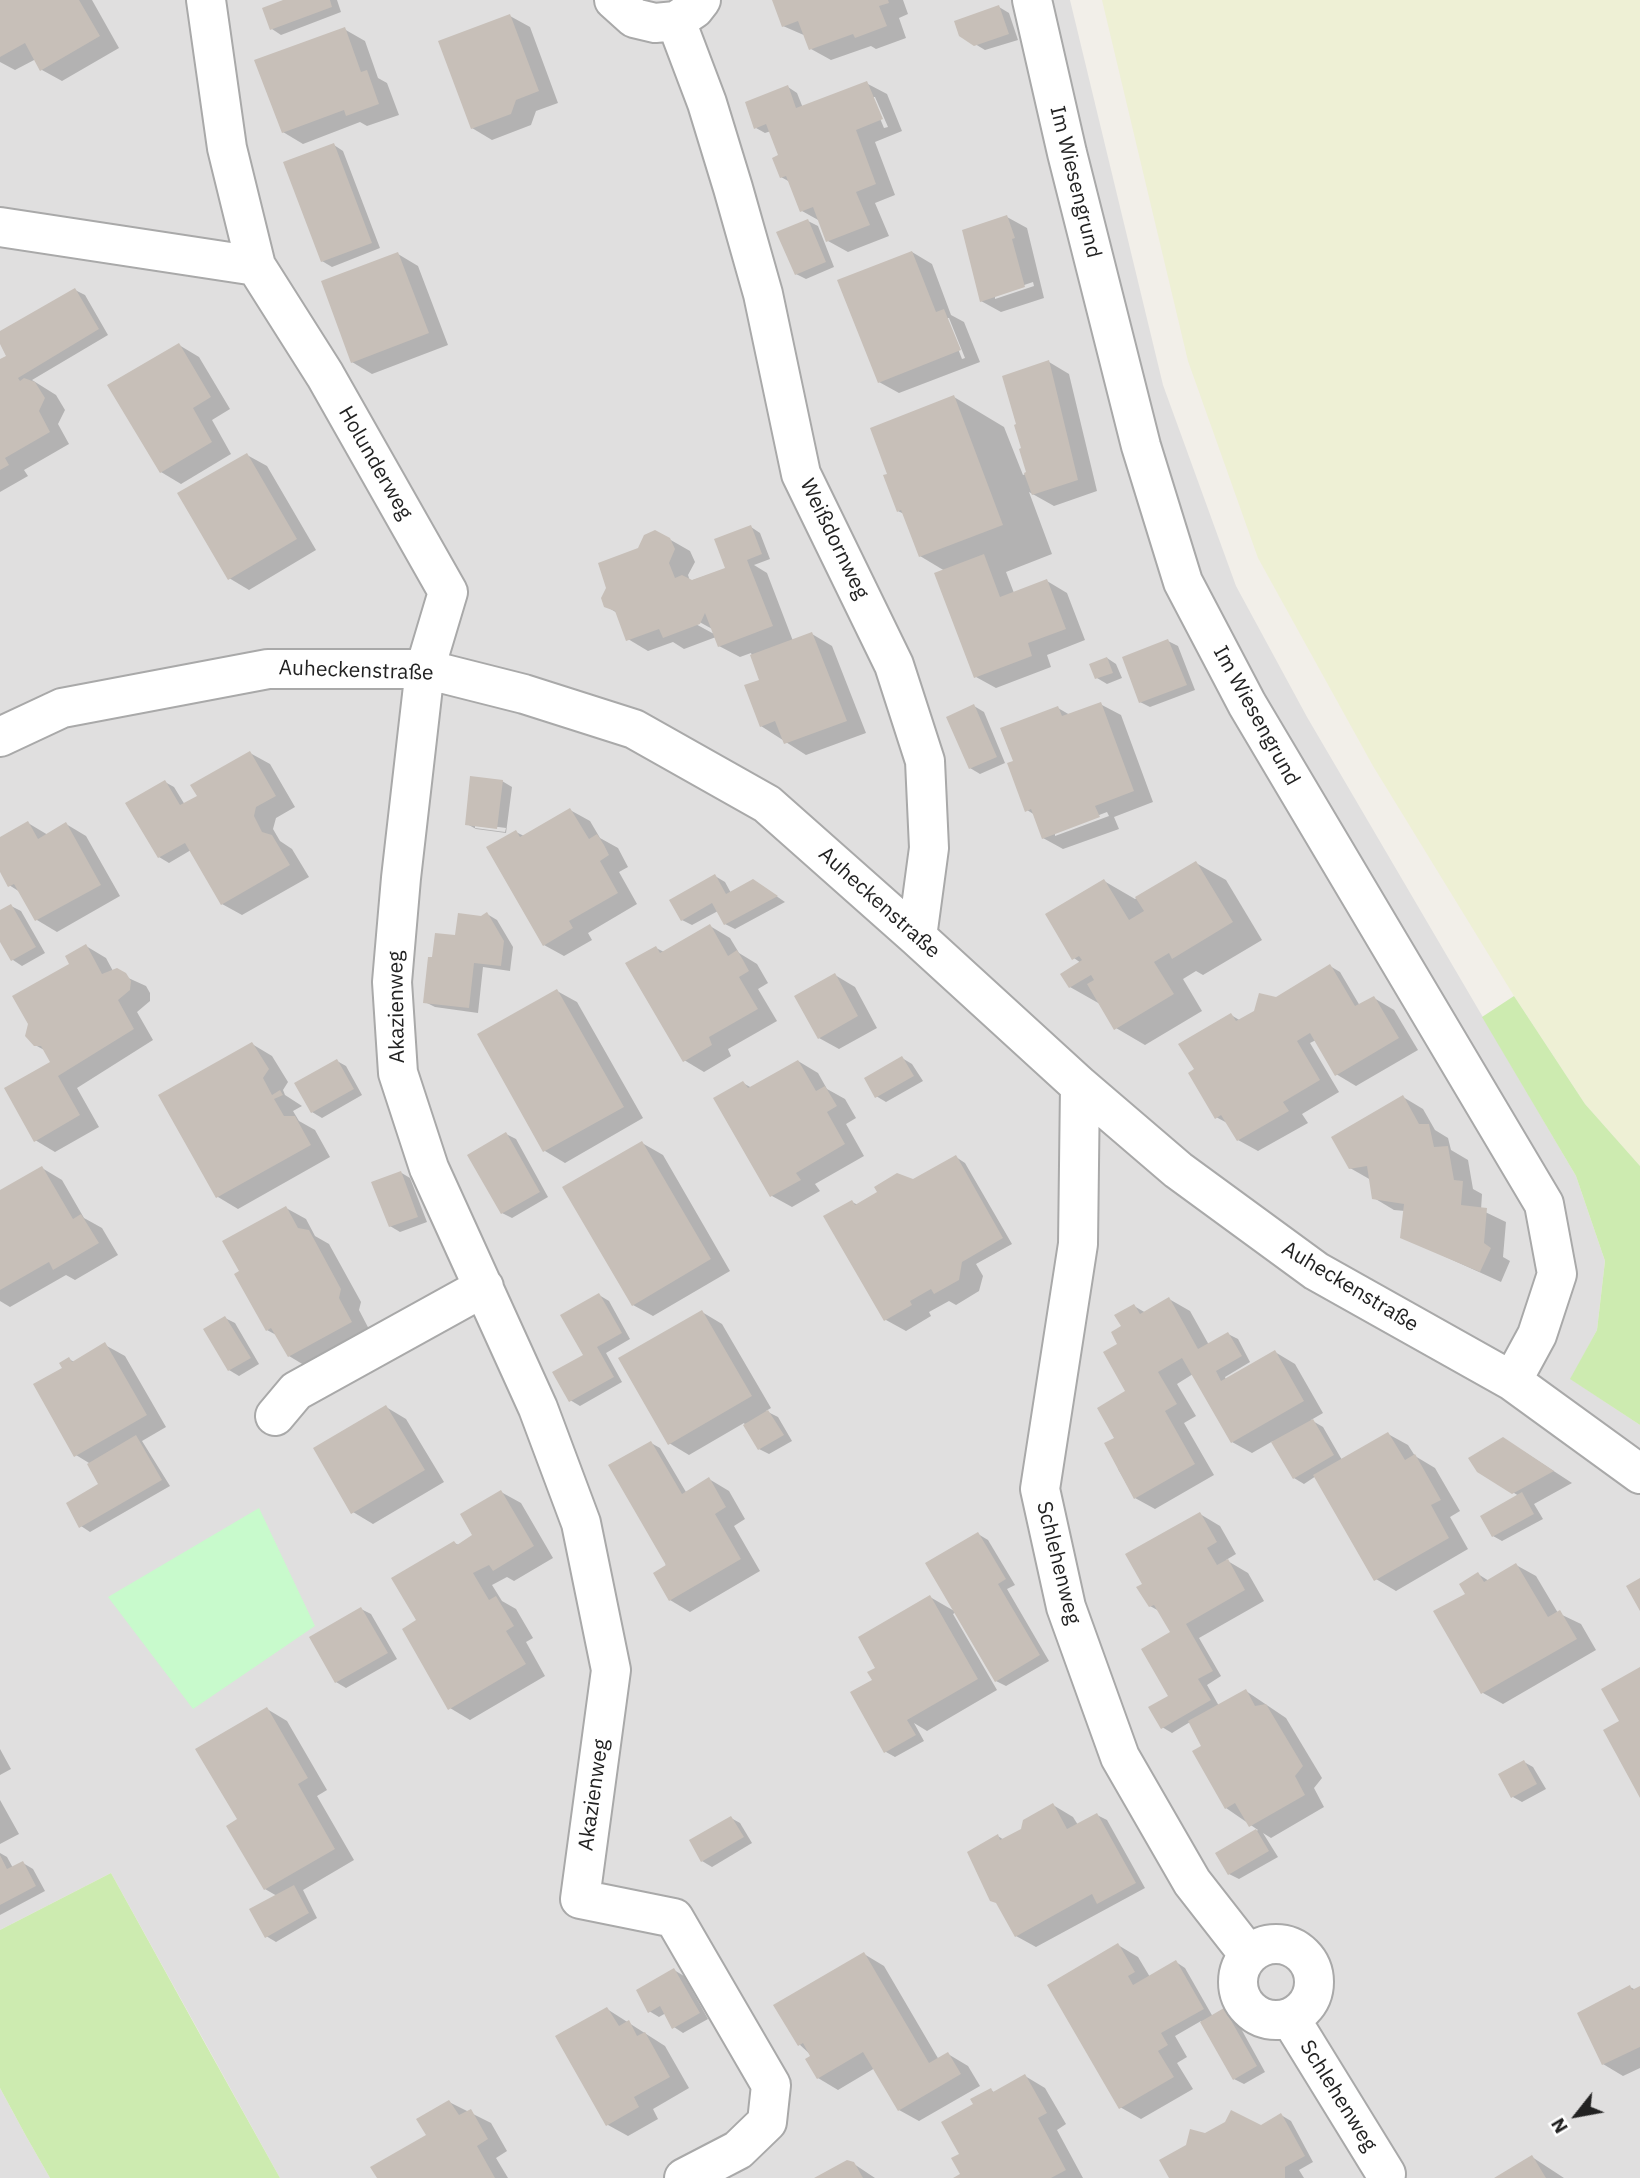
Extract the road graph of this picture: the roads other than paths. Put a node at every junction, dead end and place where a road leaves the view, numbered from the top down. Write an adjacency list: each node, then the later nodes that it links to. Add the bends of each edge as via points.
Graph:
1 (206, 0): 6 (street, Holunderweg, via 227,148)
2 (614, 0): 4 (street, Weißdornweg, via 635,18 655,23)
3 (1032, 0): 12 (street, Im Wiesengrund, via 1141,446 1183,582 1247,704 1544,1204 1558,1274 1537,1335)
4 (688, 10): 9 (street, Weißdornweg, via 707,103 763,294 801,474 894,664 925,761 929,848)
5 (0, 228): 6 (street)
6 (256, 266): 7 (street, Holunderweg, via 325,375 449,592)
7 (425, 669): 8 (street, Auheckenstraße, via 268,669 62,708); 9 (street, Auheckenstraße, via 634,729 767,804); 11 (street, Akazienweg, via 392,982 398,1073 429,1168)
8 (0, 737)
9 (917, 937): 10 (street, Auheckenstraße)
10 (1080, 1086): 12 (street, Auheckenstraße, via 1178,1170 1316,1270); 15 (street, Schlehenweg, via 1078,1244 1040,1489 1066,1607 1121,1757 1192,1882)
11 (484, 1287): 13 (street, via 296,1391); 18 (street, Akazienweg, via 538,1408 581,1523 611,1671 580,1899 674,1918 771,2085 767,2122 738,2150)
12 (1512, 1381): 14 (street, Auheckenstraße)
13 (275, 1416)
14 (1640, 1474)
15 (1249, 1955): 16 (street, via 1240,1969 1238,1986 1245,2002 1256,2015); 16 (street, via 1264,1945 1280,1944 1296,1949 1309,1961 1313,1994 1304,2009)
16 (1290, 2018): 17 (street, Schlehenweg)
17 (1385, 2174)
18 (684, 2178)

